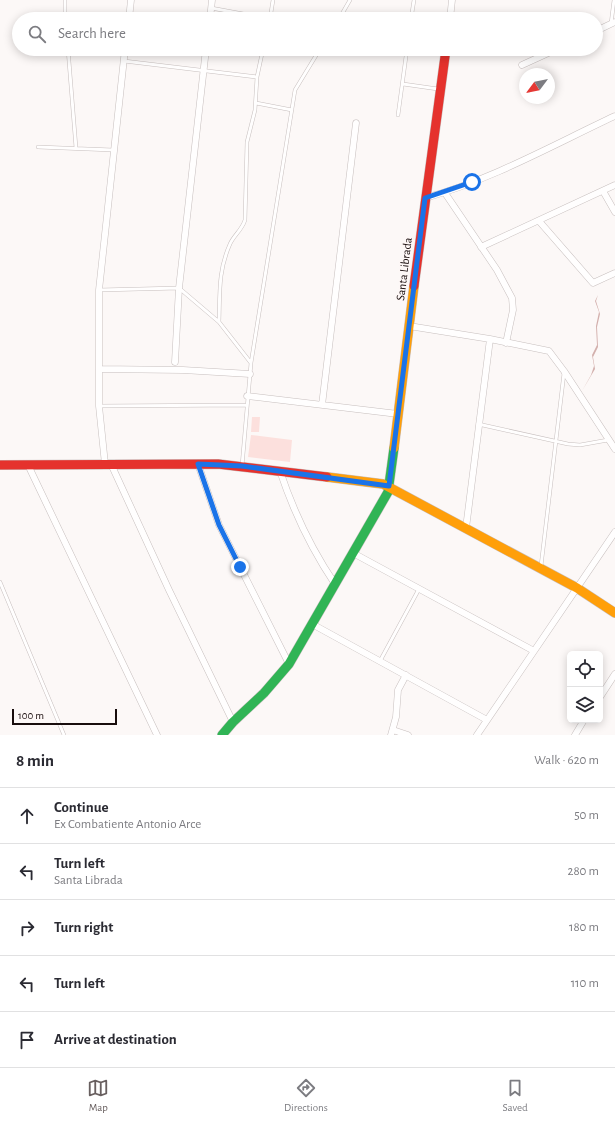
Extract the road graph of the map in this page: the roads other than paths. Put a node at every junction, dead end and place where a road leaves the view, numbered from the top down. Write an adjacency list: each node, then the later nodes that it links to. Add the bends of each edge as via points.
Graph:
1 (65, 0): 10 (lane)
2 (131, 0): 11 (street)
3 (212, 0): 9 (street)
4 (273, 0): 14 (lane)
5 (350, 0): 15 (lane)
6 (414, 0): 16 (lane)
7 (452, 0): 17 (street)
8 (614, 0): 18 (lane)
9 (211, 8): 12 (street); 13 (lane)
10 (65, 12)
11 (130, 12)
12 (211, 12)
13 (232, 12)
14 (271, 12)
15 (342, 12)
16 (412, 12)
17 (451, 12)
18 (613, 23): 19 (street)
19 (603, 28)
20 (69, 56): 40 (lane)
21 (124, 56): 28 (street)
22 (205, 56): 30 (street)
23 (262, 56): 31 (lane)
24 (316, 56): 35 (lane, via 295,90)
25 (406, 56): 32 (lane)
26 (445, 56): 33 (street, Santa Librada)
27 (541, 56): 29 (street)
28 (123, 61): 30 (lane); 41 (street)
29 (522, 65)
30 (204, 71): 31 (lane); 50 (street)
31 (257, 77): 34 (lane)
32 (403, 84): 33 (lane); 36 (lane)
33 (440, 90): 45 (street, Santa Librada)
34 (256, 103): 35 (lane); 52 (lane, via 246,148 245,220 233,238 222,263)
35 (292, 110): 57 (lane)
36 (398, 115)
37 (615, 116): 44 (street)
38 (356, 123): 63 (street)
39 (38, 147): 40 (lane)
40 (76, 148): 41 (lane)
41 (113, 150): 51 (street)
42 (615, 185): 43 (street)
43 (603, 191): 46 (street); 47 (street)
44 (445, 193): 45 (street); 48 (street)
45 (425, 198): 53 (street, Santa Librada)
46 (615, 212)
47 (539, 221): 48 (street); 49 (street, via 593,283)
48 (481, 247): 55 (street, via 512,298 513,310)
49 (615, 273)
50 (179, 288): 51 (lane); 52 (lane); 56 (street)
51 (98, 290): 58 (street)
52 (219, 322): 57 (lane)
53 (409, 326): 54 (street); 65 (street, Santa Librada)
54 (490, 339): 55 (street); 66 (street)
55 (506, 343): 59 (street, via 549,351)
56 (175, 362)
57 (251, 363): 60 (lane)
58 (99, 369): 60 (street); 64 (street)
59 (564, 370): 67 (street); 68 (lane)
60 (250, 374): 61 (lane)
61 (247, 396): 62 (lane); 63 (street)
62 (246, 405): 64 (lane); 74 (lane)
63 (322, 405): 65 (street)
64 (99, 406): 70 (street)
65 (398, 414): 76 (street, Santa Librada)
66 (478, 424): 68 (lane); 77 (street)
67 (608, 440): 68 (lane, via 580,446); 69 (street)
68 (556, 441): 80 (lane)
69 (615, 449)
70 (108, 464): 71 (street); 73 (street); 94 (street)
71 (198, 464): 74 (street); 89 (street, via 219,525)
72 (0, 465): 73 (street)
73 (28, 465): 98 (street)
74 (242, 466): 75 (street)
75 (280, 471): 76 (street); 82 (street, via 286,490 319,558)
76 (389, 489): 77 (street); 79 (street)
77 (466, 528): 80 (street)
78 (615, 532): 84 (street)
79 (353, 553): 82 (street); 83 (street)
80 (541, 568): 84 (street)
81 (0, 582): 97 (lane)
82 (335, 584): 86 (street)
83 (420, 588): 87 (street); 88 (lane)
84 (577, 588): 85 (street); 87 (street)
85 (615, 613)
86 (312, 624): 88 (street); 89 (street)
87 (534, 651): 93 (street)
88 (380, 661): 91 (street)
89 (289, 664): 94 (street, via 264,693)
90 (615, 674): 92 (street)
91 (406, 675): 93 (street); 96 (street, via 398,690)
92 (603, 692)
93 (487, 720): 101 (street)
94 (233, 722): 99 (street)
95 (582, 723): 102 (street)
96 (392, 733): 100 (street)
97 (64, 735)
98 (157, 735)
99 (222, 735)
100 (408, 735)
101 (477, 735)
102 (574, 735)

